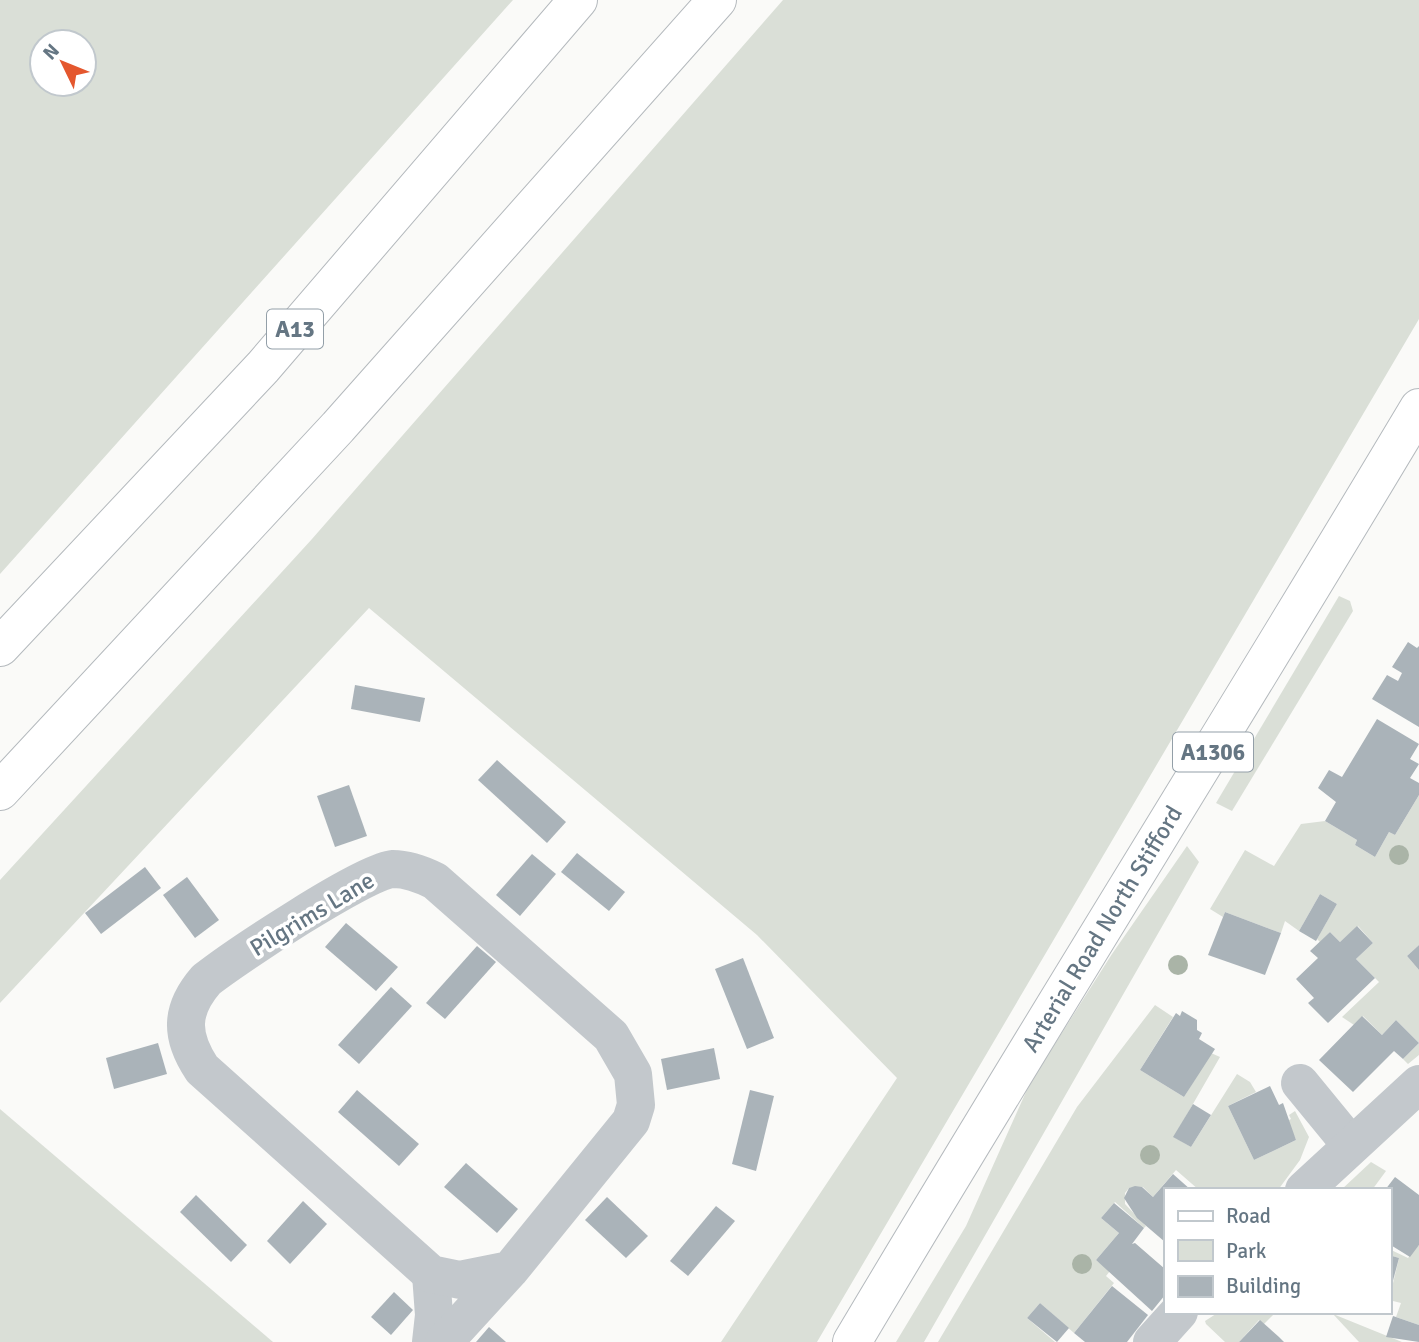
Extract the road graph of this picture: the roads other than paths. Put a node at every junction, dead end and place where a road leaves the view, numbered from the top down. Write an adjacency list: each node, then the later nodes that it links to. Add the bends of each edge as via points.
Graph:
1 (578, 0): 4 (main road, A13, via 263,367)
2 (717, 0): 5 (main road, via 338,427)
3 (1419, 408): 15 (main road, Arterial Road North Stifford / A1306)
4 (0, 647)
5 (0, 791)
6 (1300, 1083): 8 (street)
7 (1419, 1084): 8 (street)
8 (1350, 1144): 9 (street)
9 (1306, 1188)
10 (510, 1270): 11 (street, via 460,1280); 11 (street, Pilgrims Lane, via 631,1121 636,1105 633,1074 611,1036 435,881 392,869 353,885 214,973 187,1007 186,1027 202,1069); 14 (street, Pilgrims Lane)
11 (431, 1274): 13 (street)
12 (1177, 1314): 16 (street)
13 (431, 1342)
14 (444, 1342)
15 (852, 1342)
16 (1152, 1342)

